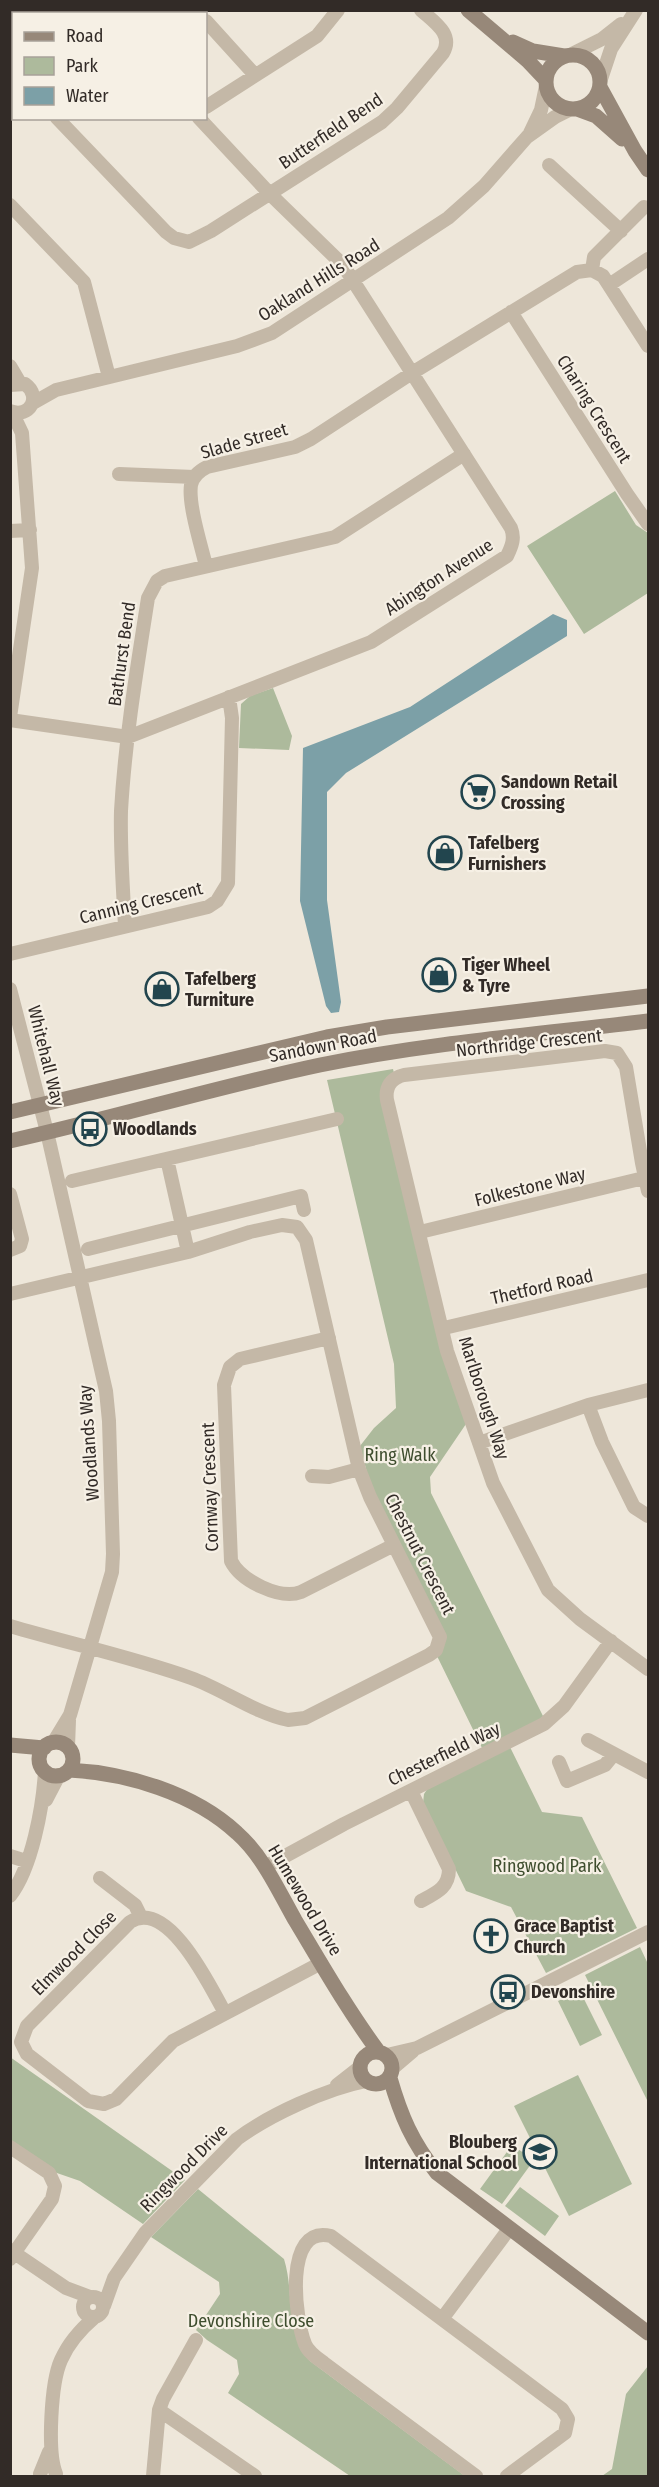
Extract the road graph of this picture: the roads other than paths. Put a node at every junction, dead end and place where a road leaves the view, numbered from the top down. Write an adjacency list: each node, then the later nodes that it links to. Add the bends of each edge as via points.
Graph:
1 (338, 10): 8 (street, via 317,36)
2 (421, 10): 19 (street, Butterfield Bend, via 446,35 443,53 382,122)
3 (468, 10): 6 (street)
4 (636, 11): 7 (street, via 602,39); 10 (street, via 611,49)
5 (207, 22): 8 (street)
6 (492, 32): 7 (street, via 533,51); 9 (street, via 528,61)
7 (568, 55): 9 (street, via 550,67); 10 (street, via 591,61 598,69)
8 (255, 75): 11 (street)
9 (546, 83): 12 (street, via 555,102); 15 (street, Oakland Hills Road, via 541,110)
10 (600, 83): 12 (street, via 594,100); 16 (street)
11 (207, 106)
12 (574, 109): 15 (street, Oakland Hills Road); 16 (street, via 596,116)
13 (59, 120): 19 (street, via 166,232 182,241 198,239)
14 (201, 120): 19 (street, Abington Avenue)
15 (527, 137): 25 (street, Oakland Hills Road, via 484,186 448,218)
16 (635, 151): 18 (street)
17 (549, 165): 22 (street)
18 (648, 170)
19 (270, 194): 25 (street, Abington Avenue, via 334,255)
20 (10, 205): 31 (street, via 84,282)
21 (644, 207): 22 (street)
22 (621, 231): 24 (street, via 594,257)
23 (648, 260): 26 (street)
24 (592, 270): 26 (street); 27 (street, via 577,272)
25 (352, 280): 30 (street, Abington Avenue); 31 (street, Oakland Hills Road, via 272,333 250,342)
26 (609, 285): 28 (street)
27 (511, 312): 30 (street); 40 (street, Charing Crescent)
28 (648, 346)
29 (11, 367): 32 (street)
30 (412, 373): 37 (street, Abington Avenue); 39 (street, Slade Street, via 295,447 207,467)
31 (109, 377): 33 (street, Oakland Hills Road)
32 (20, 385): 33 (street, Oakland Hills Road); 34 (street, via 33,395)
33 (56, 390): 34 (street, Oakland Hills Road)
34 (31, 407): 35 (street, via 21,413); 36 (street)
35 (11, 411): 36 (street)
36 (22, 433): 41 (street)
37 (464, 454): 43 (street, Bathurst Bend, via 335,537); 44 (street, Abington Avenue, via 514,535 507,556 371,642)
38 (119, 474): 39 (street)
39 (194, 477): 43 (street, Slade Street, via 191,498)
40 (648, 524)
41 (30, 530): 42 (street); 45 (street, via 31,577)
42 (10, 531)
43 (206, 566): 46 (street, Bathurst Bend, via 165,576 157,581 148,598)
44 (229, 697): 46 (street, Abington Avenue); 47 (street, Canning Crescent, via 232,718 225,892 208,907)
45 (10, 719): 46 (street, Abington Avenue)
46 (128, 737): 47 (street, Bathurst Bend, via 121,814)
47 (126, 926): 48 (street, Canning Crescent)
48 (10, 954)
49 (10, 989): 53 (street, Whitehall Way)
50 (648, 996): 53 (street, Sandown Road, via 337,1036)
51 (648, 1022): 56 (street, Sandown Road, via 342,1061)
52 (390, 1083): 60 (street, Northridge Crescent, via 404,1075 613,1052 626,1067); 64 (street, Marlborough Way, via 387,1100)
53 (40, 1105): 54 (street, Sandown Road); 56 (street, Whitehall Way)
54 (10, 1112)
55 (337, 1119): 58 (street)
56 (47, 1132): 57 (street, Sandown Road); 68 (street, Woodlands Way)
57 (10, 1141)
58 (166, 1159): 59 (street); 63 (street)
59 (72, 1181)
60 (647, 1182): 64 (street, Folkestone Way)
61 (10, 1194): 66 (street, via 22,1239 20,1246)
62 (304, 1210): 63 (street, via 301,1196)
63 (182, 1226): 65 (street); 67 (street)
64 (420, 1232): 71 (street, Marlborough Way)
65 (88, 1249)
66 (10, 1250)
67 (188, 1252): 68 (street, Chestnut Crescent); 72 (street, Chestnut Crescent, via 250,1232 282,1225 297,1227 306,1240)
68 (78, 1278): 70 (street, Chestnut Crescent); 82 (street, Woodlands Way, via 108,1404 113,1532 112,1572)
69 (648, 1280): 71 (street, Thetford Road)
70 (10, 1294)
71 (444, 1328): 75 (street, Marlborough Way, via 447,1352)
72 (329, 1338): 76 (street, Chestnut Crescent); 79 (street, Cornway Crescent, via 240,1359 226,1373 231,1561 244,1578 290,1595)
73 (648, 1390): 74 (street)
74 (588, 1405): 75 (street); 78 (street, via 634,1507)
75 (479, 1443): 81 (street, Marlborough Way, via 493,1483 540,1580 558,1601)
76 (359, 1469): 77 (street, via 329,1477); 79 (street, Chestnut Crescent)
77 (312, 1476)
78 (648, 1516)
79 (394, 1545): 82 (street, Chestnut Crescent, via 439,1632 438,1646 429,1655 299,1719 282,1719 191,1678)
80 (10, 1626): 82 (street)
81 (611, 1641): 83 (street, Marlborough Way); 90 (street, Chesterfield Way, via 552,1718)
82 (90, 1649): 87 (street, Woodlands Way)
83 (648, 1669)
84 (588, 1740): 86 (street)
85 (11, 1745): 87 (street, Humewood Drive)
86 (614, 1754): 88 (street, via 604,1765 567,1781); 89 (street)
87 (56, 1759): 92 (street, Woodlands Way); 93 (street, Humewood Drive, via 162,1790 204,1808 237,1833)
88 (559, 1762)
89 (648, 1772)
90 (411, 1791): 93 (street, Chesterfield Way); 96 (street, via 449,1869 442,1888)
91 (10, 1856): 92 (street)
92 (26, 1861): 95 (street, Woodlands Way)
93 (265, 1867): 99 (street, Humewood Drive)
94 (100, 1878): 97 (street, Elmwood Close, via 135,1905)
95 (10, 1896)
96 (421, 1901)
97 (141, 1917): 100 (street, Elmwood Close, via 155,1921 186,1945); 100 (street, Elmwood Close, via 130,1922 27,2026 21,2037 27,2054 88,2101 104,2104 116,2099 173,2041)
98 (648, 1932): 101 (street, Ringwood Drive)
99 (321, 1964): 100 (street, Elmwood Close); 101 (street, Humewood Drive)
100 (225, 2013)
101 (376, 2068): 103 (street, Humewood Drive, via 419,2149 437,2173); 105 (street, Ringwood Drive, via 253,2127 237,2139 145,2233)
102 (10, 2147): 104 (street, via 49,2173 55,2186 52,2199)
103 (509, 2229): 106 (street); 107 (street, Humewood Drive)
104 (12, 2254): 105 (street)
105 (91, 2305): 110 (street, via 61,2361)
106 (442, 2319): 115 (street, via 331,2236 312,2237 299,2256 295,2278 301,2331 309,2350); 116 (street, via 566,2414 568,2428 561,2437)
107 (648, 2333)
108 (196, 2340): 109 (street)
109 (159, 2410): 113 (street); 114 (street)
110 (50, 2447): 111 (street); 112 (street)
111 (56, 2475): 112 (street, via 50,2471)
112 (38, 2476)
113 (153, 2476)
114 (255, 2476)
115 (476, 2476)
116 (507, 2476)

